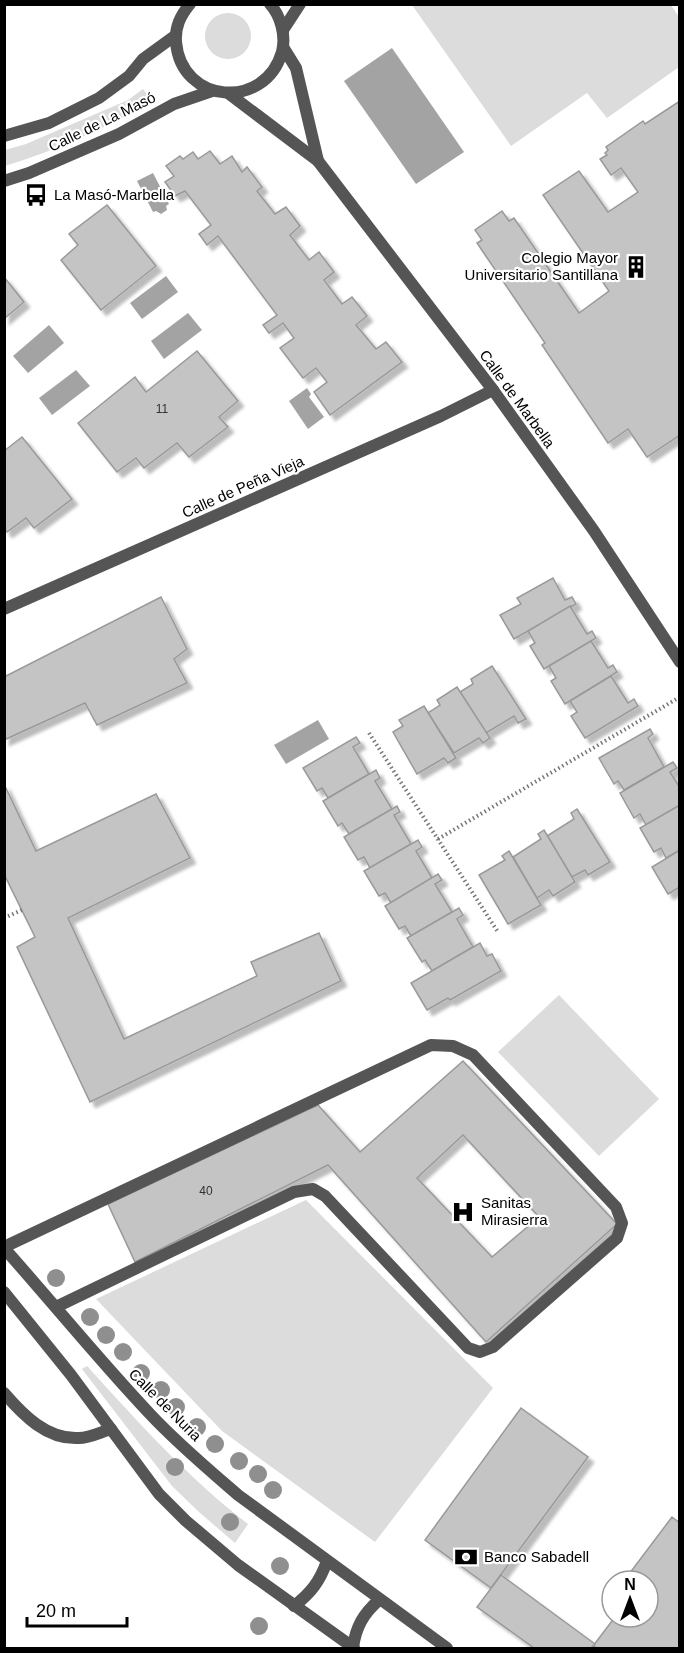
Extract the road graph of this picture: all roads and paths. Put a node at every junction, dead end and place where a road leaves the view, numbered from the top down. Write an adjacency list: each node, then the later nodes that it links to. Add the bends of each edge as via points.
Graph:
1 (270, 4): 4 (street, Calle de La Masó)
2 (300, 4): 4 (street)
3 (184, 7): 5 (street, Calle de La Masó)
4 (283, 30): 6 (street, Calle de La Masó)
5 (176, 35): 7 (street, Calle de La Masó, via 177,53 184,69); 9 (street, Calle de La Masó, via 99,98 49,123)
6 (283, 46): 8 (street, Calle de La Masó, via 271,75 243,92); 10 (street, Calle de Marbella, via 296,68)
7 (212, 91): 8 (street, Calle de La Masó); 11 (street, Calle de La Masó, via 174,104 119,134)
8 (228, 93): 10 (street, Calle de Marbella)
9 (4, 136)
10 (318, 161): 12 (street, Calle de Marbella)
11 (4, 181)
12 (493, 390): 13 (street, Calle de Peña Vieja); 14 (street, Calle de Marbella, via 594,531)
13 (4, 609)
14 (680, 662)
15 (680, 697): 17 (path)
16 (369, 733): 17 (path)
17 (438, 839): 20 (path)
18 (22, 910): 19 (path)
19 (4, 918)
20 (498, 932)
21 (4, 1247): 23 (street, Calle de Nuria); 23 (street, via 431,1045 453,1046 473,1055 616,1207 622,1223 617,1238 493,1347 480,1352 468,1348 325,1196 313,1189 294,1192)
22 (4, 1292): 25 (street)
23 (56, 1307): 26 (street, Calle de Nuria, via 183,1446 238,1495)
24 (4, 1393): 25 (street, via 35,1425 66,1438)
25 (111, 1429): 28 (street, via 159,1494 186,1521)
26 (327, 1561): 27 (street, Calle de Nuria); 28 (street, via 322,1577 309,1595)
27 (379, 1600): 29 (street, via 360,1621); 30 (street, Calle de Nuria)
28 (294, 1606): 29 (street)
29 (353, 1648)
30 (447, 1648)

